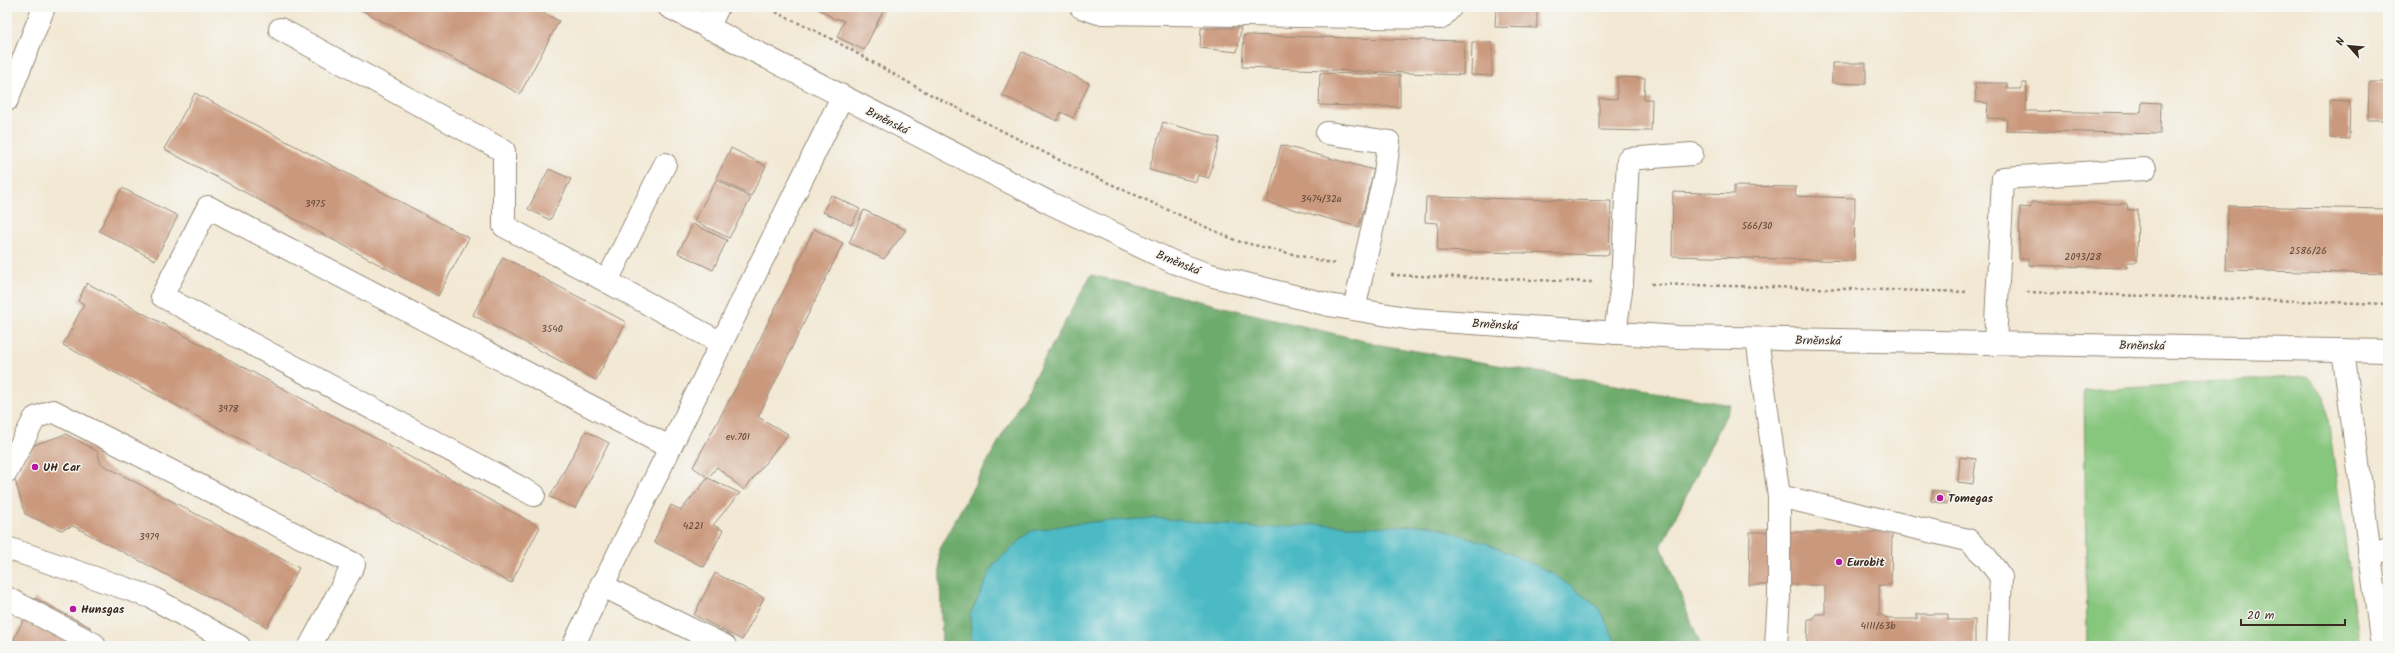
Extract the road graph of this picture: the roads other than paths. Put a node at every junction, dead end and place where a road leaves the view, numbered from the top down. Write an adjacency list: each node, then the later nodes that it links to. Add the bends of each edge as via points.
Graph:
1 (44, 7): 9 (main road)
2 (669, 7): 6 (main road, Brněnská)
3 (718, 7): 6 (main road)
4 (1081, 7): 5 (main road, via 1099,13 1441,18)
5 (1451, 7)
6 (708, 28): 8 (main road, Brněnská)
7 (280, 29): 14 (main road, via 504,151 504,226)
8 (842, 97): 15 (main road, Brněnská, via 1056,207 1173,262 1250,286); 18 (main road)
9 (7, 100)
10 (1327, 133): 15 (main road, via 1389,142 1385,173)
11 (1692, 154): 16 (main road, via 1628,159 1622,283)
12 (665, 164): 14 (main road)
13 (2145, 169): 19 (main road, via 2003,178)
14 (607, 281): 18 (main road)
15 (1354, 309): 16 (main road, Brněnská, via 1412,319)
16 (1615, 333): 17 (main road, Brněnská)
17 (1757, 340): 19 (main road, Brněnská); 25 (main road)
18 (721, 343): 22 (main road)
19 (1995, 344): 20 (main road, Brněnská)
20 (2343, 350): 21 (main road, Brněnská); 27 (main road)
21 (2388, 351)
22 (669, 447): 24 (main road, via 208,207 162,296); 28 (main road)
23 (7, 471): 32 (main road, via 35,418 53,411 354,564)
24 (534, 495)
25 (1779, 496): 35 (main road); 36 (main road, via 1968,540 1986,557 2001,577)
26 (7, 548): 31 (main road, via 151,597)
27 (2379, 552): 37 (main road)
28 (601, 585): 33 (main road); 34 (main road)
29 (7, 598): 30 (main road, via 94,644)
30 (93, 646)
31 (239, 646)
32 (310, 646)
33 (573, 646)
34 (725, 646)
35 (1776, 646)
36 (1998, 646)
37 (2382, 646)

